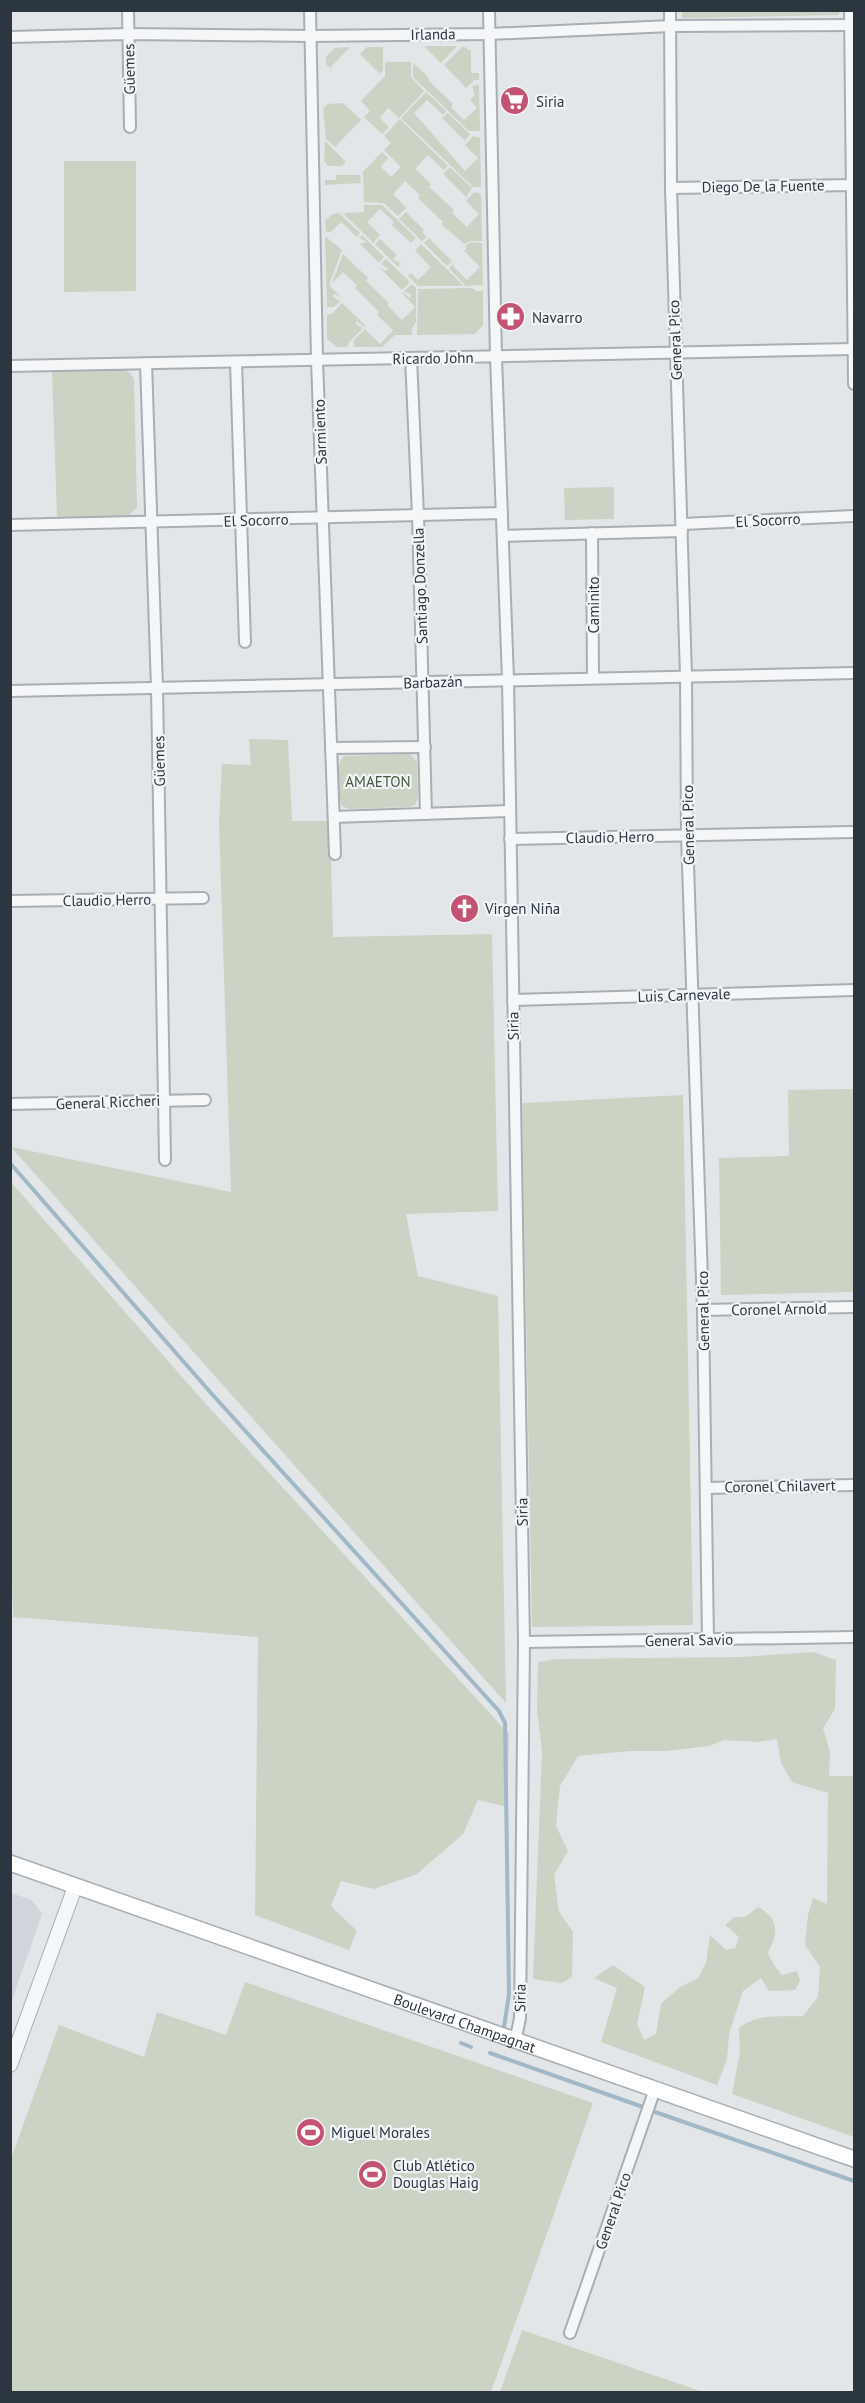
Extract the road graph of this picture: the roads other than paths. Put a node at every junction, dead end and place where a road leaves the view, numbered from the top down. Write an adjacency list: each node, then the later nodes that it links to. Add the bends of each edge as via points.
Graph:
1 (128, 10): 9 (street, Güemes)
2 (310, 10): 10 (street, Sarmiento)
3 (489, 10): 8 (street, Siria)
4 (670, 10): 7 (street, General Pico)
5 (850, 10): 6 (street)
6 (853, 25): 7 (street, Irlanda); 13 (street)
7 (671, 26): 8 (street, Irlanda); 14 (street, General Pico)
8 (489, 33): 10 (street, Irlanda); 17 (street, Siria)
9 (129, 34): 10 (street, Irlanda); 11 (street, Irlanda); 12 (street, Güemes)
10 (311, 36): 19 (street, Sarmiento)
11 (10, 37)
12 (130, 127)
13 (854, 185): 14 (street, Diego De la Fuente); 15 (street)
14 (671, 188): 16 (street, General Pico)
15 (854, 349): 16 (street, Ricardo John); 23 (street)
16 (676, 352): 17 (street, Ricardo John); 31 (street, General Pico)
17 (496, 357): 18 (street, Ricardo John); 24 (street, Siria)
18 (411, 358): 19 (street, Ricardo John); 25 (street, Santiago Donzella)
19 (317, 360): 20 (street, Ricardo John); 27 (street, Sarmiento)
20 (236, 362): 21 (street, Ricardo John); 28 (street)
21 (146, 363): 22 (street, Ricardo John); 29 (street, Güemes)
22 (10, 366)
23 (855, 384)
24 (502, 513): 25 (street, El Socorro); 33 (street, Siria)
25 (418, 515): 27 (street, El Socorro); 39 (street, Santiago Donzella)
26 (855, 516): 31 (street, El Socorro)
27 (322, 518): 28 (street, El Socorro); 40 (street, Sarmiento)
28 (240, 520): 29 (street, El Socorro); 34 (street)
29 (151, 523): 30 (street, El Socorro); 41 (street, Güemes)
30 (10, 525)
31 (682, 527): 32 (street, El Socorro); 36 (street, General Pico)
32 (592, 533): 33 (street, El Socorro); 37 (street, Caminito)
33 (503, 536): 38 (street, Siria)
34 (245, 642)
35 (855, 673): 36 (street, Barbazán)
36 (686, 676): 37 (street, Barbazán); 49 (street, General Pico)
37 (593, 677): 38 (street, Barbazán)
38 (508, 679): 39 (street, Barbazán); 45 (street, Siria)
39 (423, 682): 40 (street, Barbazán); 43 (street, Santiago Donzella)
40 (329, 684): 41 (street, Barbazán); 44 (street, Sarmiento)
41 (157, 687): 42 (street, Barbazán); 53 (street, Güemes)
42 (10, 691)
43 (425, 747): 44 (street); 46 (street, Santiago Donzella)
44 (331, 748): 47 (street, Sarmiento)
45 (509, 811): 46 (street); 50 (street, Siria)
46 (426, 814): 47 (street)
47 (334, 817): 51 (street, Sarmiento)
48 (855, 832): 49 (street, Claudio Herro)
49 (687, 835): 50 (street, Claudio Herro); 56 (street, General Pico)
50 (510, 839): 57 (street, Siria)
51 (335, 854)
52 (204, 898): 53 (street, Claudio Herro)
53 (162, 899): 54 (street, Claudio Herro); 58 (street, Güemes)
54 (10, 901)
55 (855, 990): 56 (street, Luis Carnevale)
56 (694, 994): 57 (street, Luis Carnevale); 63 (street, General Pico)
57 (513, 1000): 68 (street, Siria)
58 (164, 1100): 59 (street, General Riccheri); 60 (street, General Riccheri); 61 (street, Güemes)
59 (205, 1100)
60 (10, 1104)
61 (165, 1160)
62 (855, 1307): 63 (street, Coronel Arnold)
63 (703, 1310): 65 (street, General Pico)
64 (855, 1485): 65 (street, Coronel Chilavert)
65 (706, 1488): 67 (street, General Pico)
66 (855, 1637): 67 (street, General Savio)
67 (708, 1640): 68 (street, General Savio)
68 (524, 1642): 71 (street, Siria, via 520,2018)
69 (10, 1863): 70 (main road, Boulevard Champagnat)
70 (75, 1887): 71 (main road, Boulevard Champagnat); 72 (street)
71 (515, 2042): 73 (main road, Boulevard Champagnat)
72 (10, 2065)
73 (655, 2089): 74 (main road, Boulevard Champagnat); 75 (street, General Pico)
74 (855, 2160)
75 (570, 2333)

